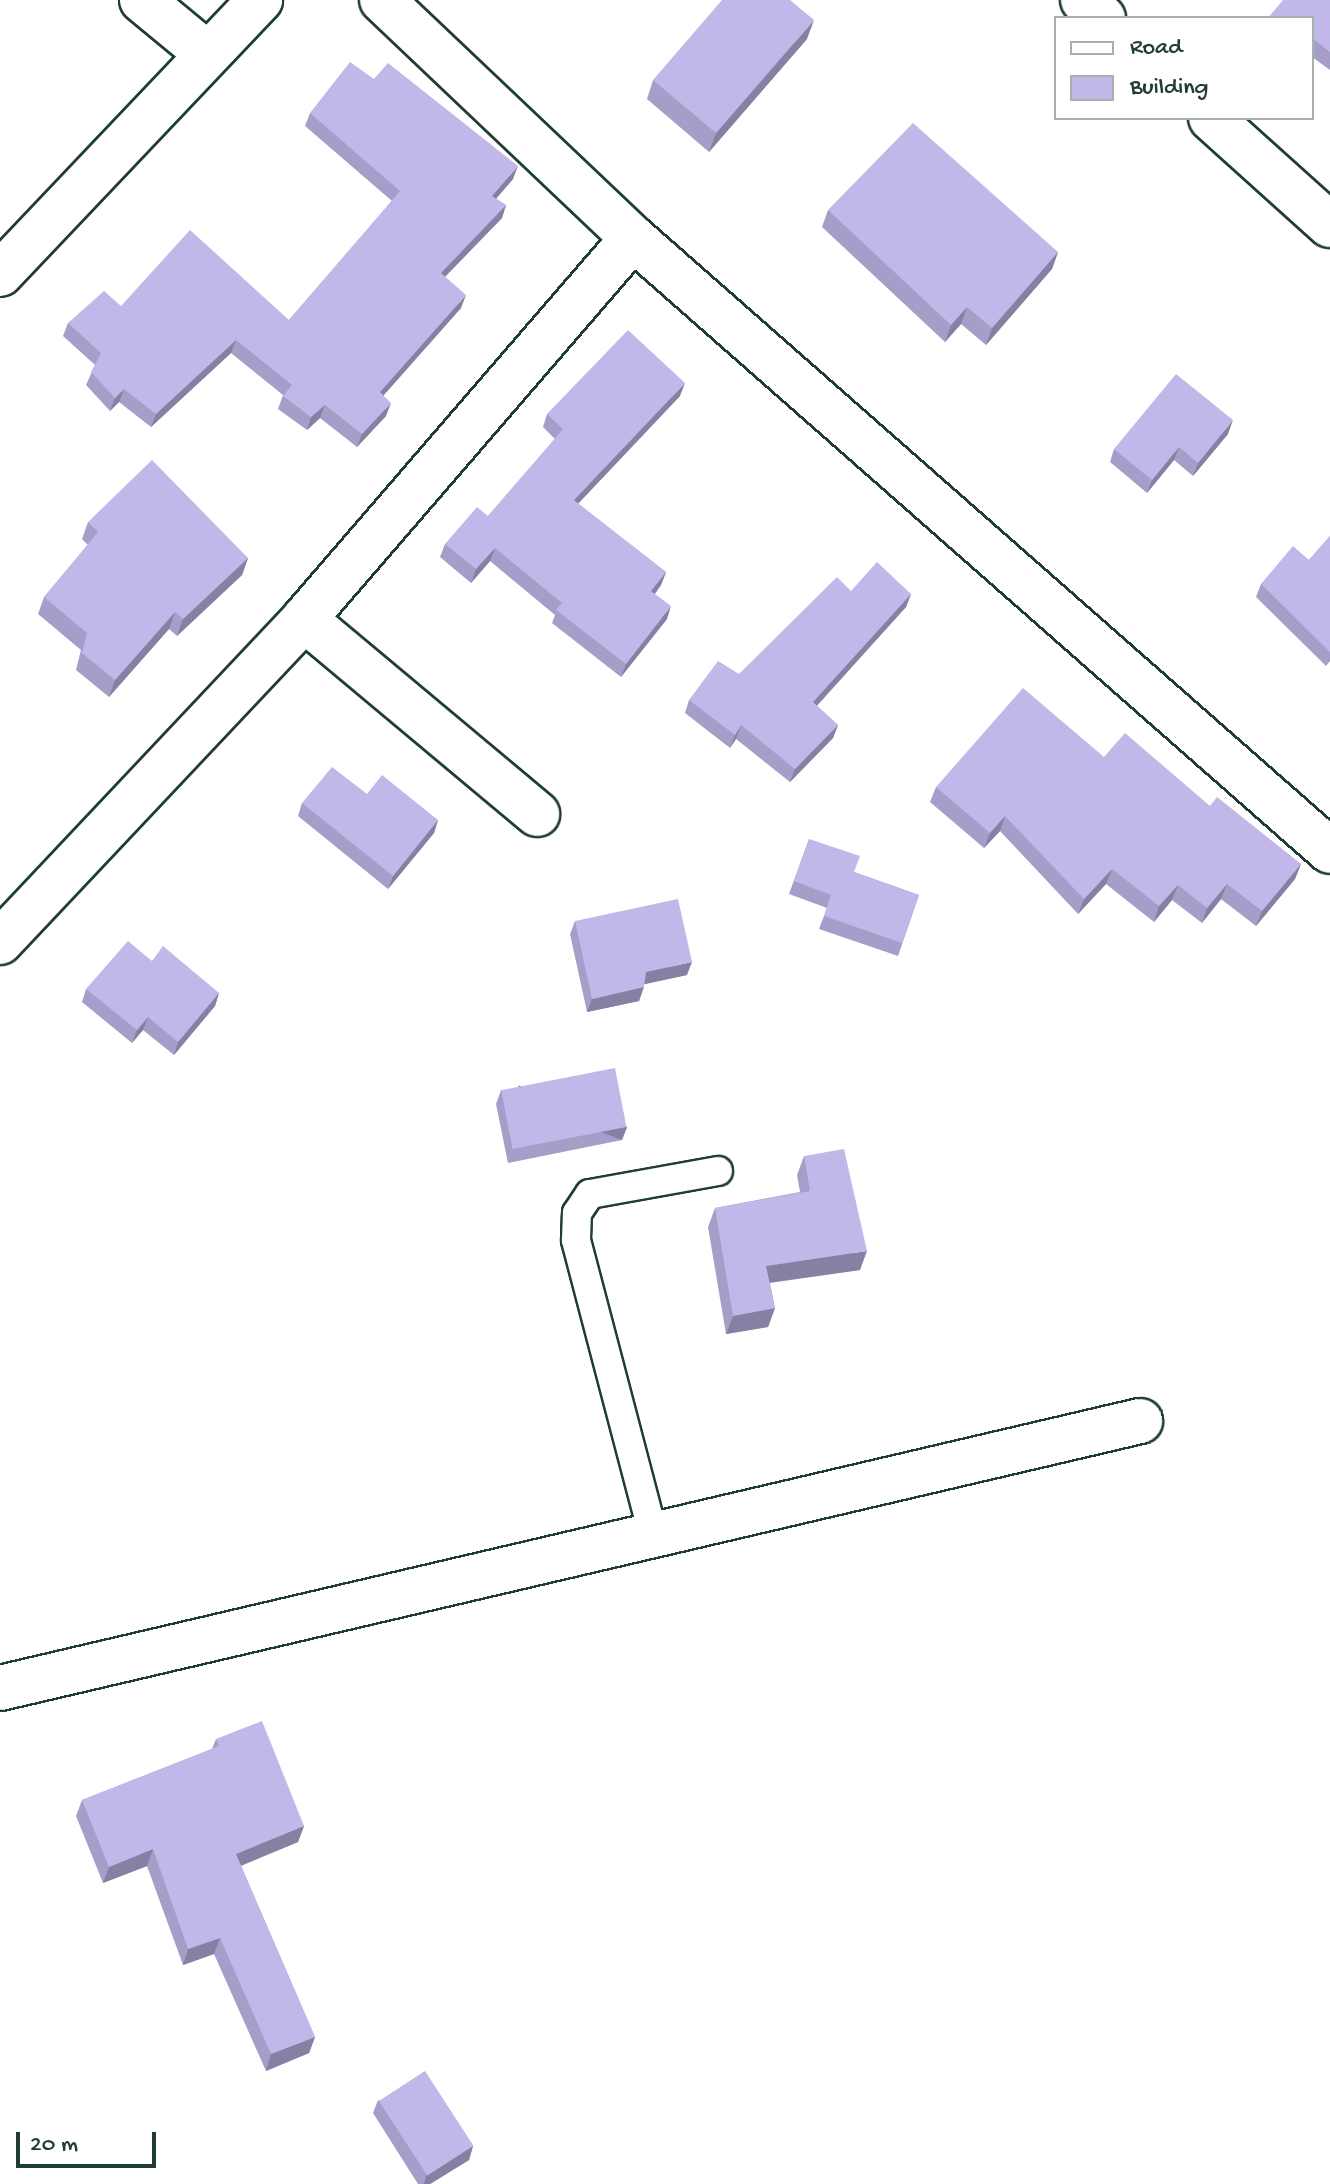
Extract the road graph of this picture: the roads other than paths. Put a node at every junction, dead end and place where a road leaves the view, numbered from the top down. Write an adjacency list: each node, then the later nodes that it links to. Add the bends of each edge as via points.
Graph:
1 (142, 0): 6 (street)
2 (260, 0): 6 (street)
3 (382, 0): 9 (street)
4 (1083, 0): 5 (street)
5 (1101, 16)
6 (206, 53): 10 (street)
7 (1213, 120): 8 (street)
8 (1330, 225)
9 (633, 238): 11 (street); 13 (street)
10 (0, 274)
11 (304, 619): 12 (street); 14 (street)
12 (537, 814)
13 (1330, 851)
14 (0, 942)
15 (718, 1171): 17 (lane, via 590,1194 577,1213 576,1240)
16 (1140, 1421): 17 (street)
17 (652, 1530): 18 (street)
18 (0, 1688)

